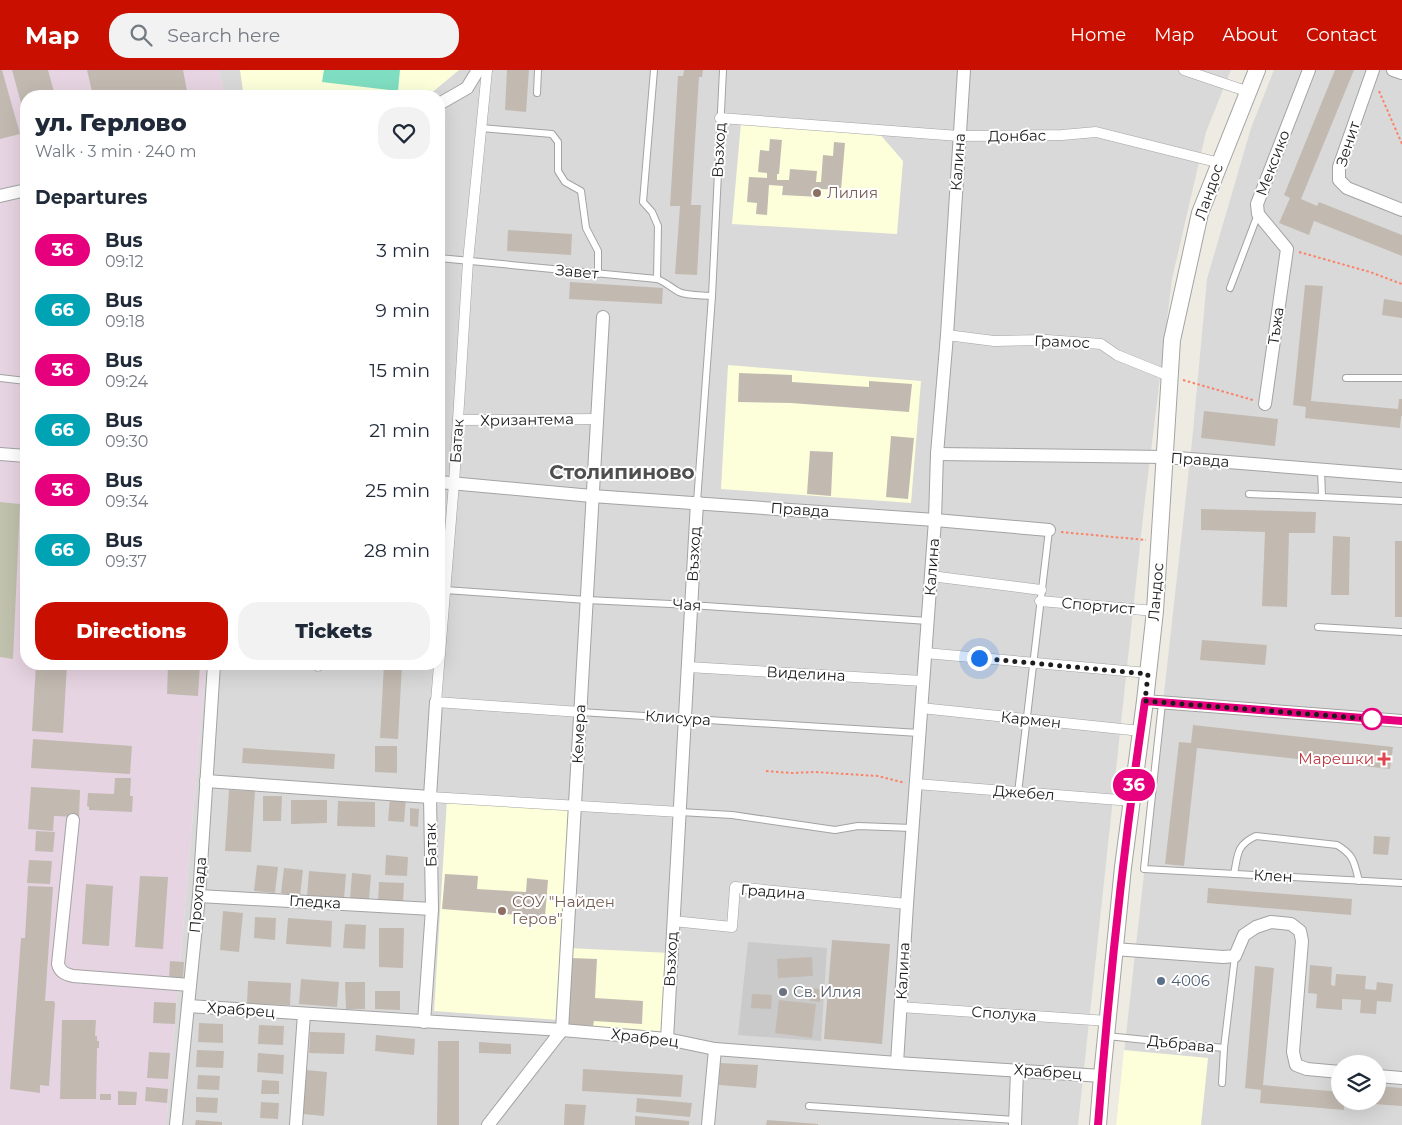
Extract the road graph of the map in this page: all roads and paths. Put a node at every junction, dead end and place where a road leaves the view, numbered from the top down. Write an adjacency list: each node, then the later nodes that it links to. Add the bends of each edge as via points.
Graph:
1 (478, 70): 16 (street, via 467,88)
2 (486, 70): 18 (street, Батак)
3 (538, 70): 14 (lane)
4 (654, 70): 30 (lane, via 643,202 658,226)
5 (723, 70): 17 (lane, Възход)
6 (964, 70): 19 (street, Калина)
7 (1184, 70): 15 (street)
8 (1257, 70): 15 (street, Ландос)
9 (1309, 70): 25 (street, Мексико, via 1257,204)
10 (1373, 70): 24 (street, Зенит, via 1339,167 1338,180 1347,188)
11 (1393, 70): 12 (street)
12 (1402, 73)
13 (1378, 88): 20 (path)
14 (537, 92)
15 (1249, 92): 21 (street, Ландос)
16 (445, 101)
17 (720, 118): 19 (street, Донбас); 33 (lane, Възход)
18 (481, 128): 28 (street, Батак); 29 (lane, via 552,134 558,142 558,171 566,182 581,191 586,228 598,251)
19 (959, 136): 21 (street, Донбас, via 1062,136 1096,132); 35 (street, Калина)
20 (1402, 144)
21 (1220, 162): 36 (street, Ландос, via 1200,213 1172,340)
22 (20, 191): 23 (street)
23 (0, 196)
24 (1402, 210)
25 (1258, 214): 26 (street, Мексико); 32 (lane)
26 (1287, 249): 31 (path); 41 (street, Тъжа)
27 (445, 259): 28 (lane, Завет)
28 (468, 261): 29 (lane, Завет); 43 (street, Батак)
29 (598, 274): 30 (lane, Завет)
30 (657, 279): 33 (lane, Завет, via 685,294)
31 (1402, 284)
32 (1230, 288)
33 (712, 296): 56 (lane, Възход)
34 (603, 317): 42 (street, Кемера)
35 (947, 335): 36 (street, Грамос, via 994,341 1101,344 1118,355); 45 (street, Калина)
36 (1169, 376): 41 (path); 47 (street, Ландос)
37 (0, 378): 40 (lane)
38 (1346, 378): 39 (lane)
39 (1402, 378)
40 (20, 380)
41 (1266, 404)
42 (597, 419): 43 (street, Хризантема); 53 (street, Кемера)
43 (458, 420): 51 (street, Батак)
44 (0, 454): 46 (street)
45 (937, 454): 47 (street, Правда); 57 (street, Калина)
46 (20, 456)
47 (1165, 457): 48 (street, Правда); 59 (street, Ландос)
48 (1321, 469): 49 (street, Правда); 54 (lane)
49 (1402, 476)
50 (445, 482): 51 (street, Правда)
51 (454, 483): 53 (street, Правда); 61 (street, Батак)
52 (1249, 494): 54 (lane)
53 (592, 496): 56 (street, Правда); 63 (street, Кемера)
54 (1322, 497): 55 (lane)
55 (1402, 501)
56 (697, 502): 57 (street, Правда); 64 (street, Възход)
57 (935, 520): 58 (street, Правда); 60 (street, Калина)
58 (1049, 530): 59 (path); 62 (lane)
59 (1160, 542): 65 (street, Ландос)
60 (931, 576): 62 (street, Спортист); 66 (street, Калина)
61 (445, 590): 63 (lane, Чая)
62 (1041, 596): 65 (street, Спортист); 70 (lane)
63 (586, 600): 64 (lane, Чая); 80 (street, Кемера)
64 (691, 605): 66 (lane, Чая); 71 (street, Възход)
65 (1155, 611): 74 (street, Ландос)
66 (928, 621): 69 (street, Калина)
67 (1318, 627): 68 (lane)
68 (1402, 632)
69 (925, 653): 70 (street); 75 (street, Калина)
70 (1033, 663): 74 (street); 82 (lane)
71 (688, 668): 75 (street, Виделина); 81 (street, Възход)
72 (214, 670): 87 (street, Прохлада)
73 (439, 670): 77 (street, Батак)
74 (1148, 674): 76 (street, Ландос)
75 (923, 681): 79 (street, Калина)
76 (1145, 701): 78 (street); 84 (street, Ландос)
77 (436, 702): 80 (street, Клисура); 90 (street, Батак)
78 (1162, 703): 83 (street); 96 (lane, Клен, via 1144,869)
79 (921, 708): 82 (street, Кармен); 85 (street, Калина)
80 (580, 712): 81 (lane, Клисура); 92 (street, Кемера)
81 (685, 719): 85 (lane, Клисура); 93 (street, Възход)
82 (1026, 719): 84 (street, Кармен); 89 (lane)
83 (1402, 721)
84 (1141, 731): 91 (street, Ландос)
85 (919, 733): 88 (street, Калина)
86 (766, 771): 88 (path, via 868,776)
87 (206, 781): 90 (street); 99 (street, Прохлада)
88 (916, 784): 89 (street, Джебел); 95 (street, Калина)
89 (1018, 793): 91 (street, Джебел)
90 (430, 797): 92 (street); 101 (street, Батак)
91 (1132, 801): 103 (street, Ландос)
92 (575, 805): 93 (street); 111 (street, Кемера)
93 (680, 812): 95 (lane, via 732,815 835,830 858,826); 102 (street, Възход)
94 (73, 820): 105 (street, via 59,969 73,976)
95 (912, 828): 100 (street, Калина)
96 (1234, 874): 97 (lane, Клен); 97 (lane, via 1240,846 1256,836 1337,845 1348,851)
97 (1358, 881): 98 (lane, Клен)
98 (1402, 883)
99 (199, 896): 101 (street, Гледка); 105 (street, Прохлада)
100 (907, 904): 102 (street, Градина, via 735,887 732,927); 107 (street, Калина)
101 (432, 909): 109 (street, Батак)
102 (673, 921): 112 (street, Възход)
103 (1114, 949): 104 (street); 110 (street, Ландос)
104 (1235, 956): 113 (lane, Дъбрава); 117 (street, via 1244,935 1256,927 1271,922 1291,924 1300,931 1301,961 1292,1052 1296,1065)
105 (190, 985): 106 (street, Прохлада)
106 (188, 1006): 108 (street, Храбрец); 124 (street, Прохлада)
107 (900, 1006): 110 (street, Сполука); 115 (street, Калина)
108 (304, 1014): 109 (street, Храбрец); 125 (street)
109 (424, 1022): 111 (street, Храбрец)
110 (1107, 1028): 113 (lane, Дъбрава); 118 (street, Ландос)
111 (562, 1030): 112 (street, Храбрец); 126 (street)
112 (667, 1039): 114 (street, Храбрец)
113 (1224, 1048): 121 (lane)
114 (715, 1049): 115 (street, Храбрец); 127 (street)
115 (897, 1063): 116 (street, Храбрец)
116 (1017, 1070): 118 (street, Храбрец); 123 (street)
117 (1331, 1071)
118 (1102, 1076): 128 (street, Ландос)
119 (1386, 1077): 120 (street)
120 (1402, 1078)
121 (1222, 1083)
122 (809, 1106): 123 (lane)
123 (1015, 1123)
124 (176, 1125)
125 (296, 1125)
126 (488, 1125)
127 (708, 1125)
128 (1098, 1125)

